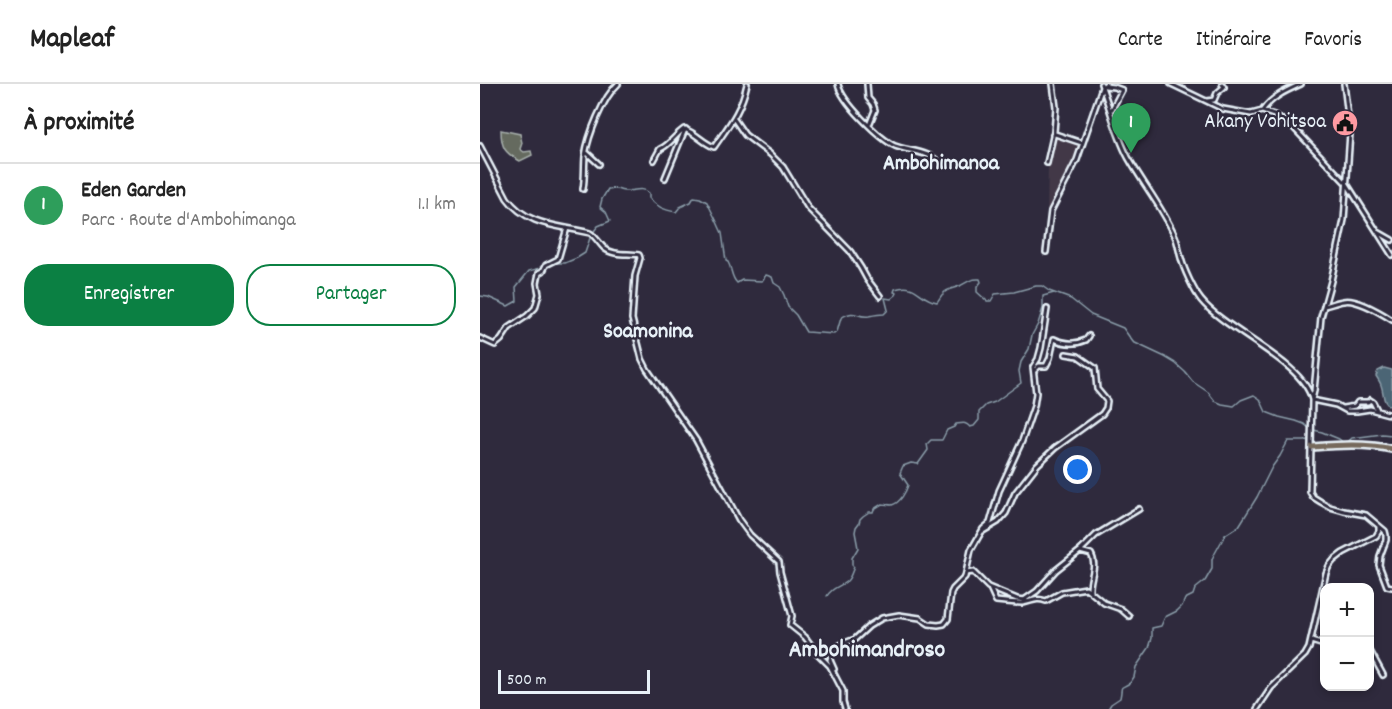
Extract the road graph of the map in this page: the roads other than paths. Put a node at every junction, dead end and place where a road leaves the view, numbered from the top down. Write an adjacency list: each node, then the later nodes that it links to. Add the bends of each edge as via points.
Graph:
1 (618, 84): 20 (street, via 600,112)
2 (747, 84): 14 (street)
3 (838, 84): 15 (street, via 843,96)
4 (867, 84): 15 (street, via 868,98 875,110)
5 (1053, 84): 17 (street)
6 (1171, 84): 11 (street)
7 (1222, 84): 11 (street, via 1224,87 1214,100)
8 (1301, 84): 13 (street, via 1273,99)
9 (1344, 84): 26 (street, via 1350,133)
10 (1103, 85): 12 (street, via 1122,90); 18 (street); 41 (street, via 1127,154 1170,225 1184,267 1200,298 1231,327 1298,374)
11 (1205, 100): 13 (street, via 1229,111)
12 (1112, 109)
13 (1262, 111): 26 (street, via 1292,126)
14 (734, 119): 16 (street, via 714,147); 33 (street, via 745,135 783,167 808,208 850,251)
15 (869, 125): 22 (street, via 891,144 934,157)
16 (686, 129): 21 (street, via 660,148); 25 (street)
17 (1053, 135): 18 (street); 23 (street)
18 (1082, 143): 31 (street, via 1051,211)
19 (480, 146): 28 (street, via 512,204 538,222)
20 (586, 152): 24 (street); 27 (street)
21 (654, 160)
22 (939, 163)
23 (1047, 163)
24 (598, 164)
25 (665, 178)
26 (1347, 184): 29 (street); 34 (street, via 1344,220)
27 (583, 189)
28 (567, 228): 38 (street, via 558,259 539,273 535,308 495,345); 65 (street, via 590,233 610,251 639,255 632,316 642,359 696,440 736,515 750,535 779,562 792,611 791,626)
29 (1377, 231): 30 (street); 32 (street)
30 (1392, 240)
31 (1046, 252)
32 (1392, 255)
33 (880, 296)
34 (1324, 306): 36 (street, via 1350,301); 41 (street)
35 (1047, 309): 40 (street)
36 (1392, 320)
37 (1089, 336): 40 (street, via 1078,343 1054,339 1046,366)
38 (480, 338)
39 (1066, 354): 50 (street, via 1078,356 1095,368 1097,389 1107,401 1106,408 1037,465 1015,493 1006,513)
40 (1034, 371): 50 (street, via 1034,406 990,523)
41 (1312, 400): 42 (street); 45 (street)
42 (1343, 408): 43 (street, via 1350,412); 43 (street, via 1370,400)
43 (1377, 410): 44 (street)
44 (1392, 416)
45 (1312, 448): 46 (main road, via 1369,445); 48 (street, via 1313,496 1330,507 1366,515)
46 (1392, 451)
47 (1138, 509): 52 (street, via 1096,535)
48 (1378, 525): 49 (street); 51 (street)
49 (1385, 531): 51 (street); 56 (street, via 1379,565 1387,586)
50 (981, 532): 53 (street)
51 (1378, 533): 62 (street, via 1329,566)
52 (1080, 551): 58 (street, via 1091,554 1094,560); 59 (street)
53 (968, 561): 54 (street); 55 (street)
54 (973, 572): 55 (street); 57 (street)
55 (965, 574): 65 (street, via 953,589 944,624 899,615 882,618 832,652)
56 (1392, 587)
57 (990, 588): 59 (street); 60 (street, via 996,601)
58 (1090, 591): 60 (street, via 1084,587 1046,601); 61 (street)
59 (1024, 600): 60 (street)
60 (1030, 600)
61 (1129, 616)
62 (1311, 641): 63 (street); 67 (street, via 1305,655 1271,688)
63 (1320, 644)
64 (1374, 658): 66 (street)
65 (834, 674): 68 (street, via 843,691)
66 (1383, 675)
67 (1259, 708)
68 (845, 709)

